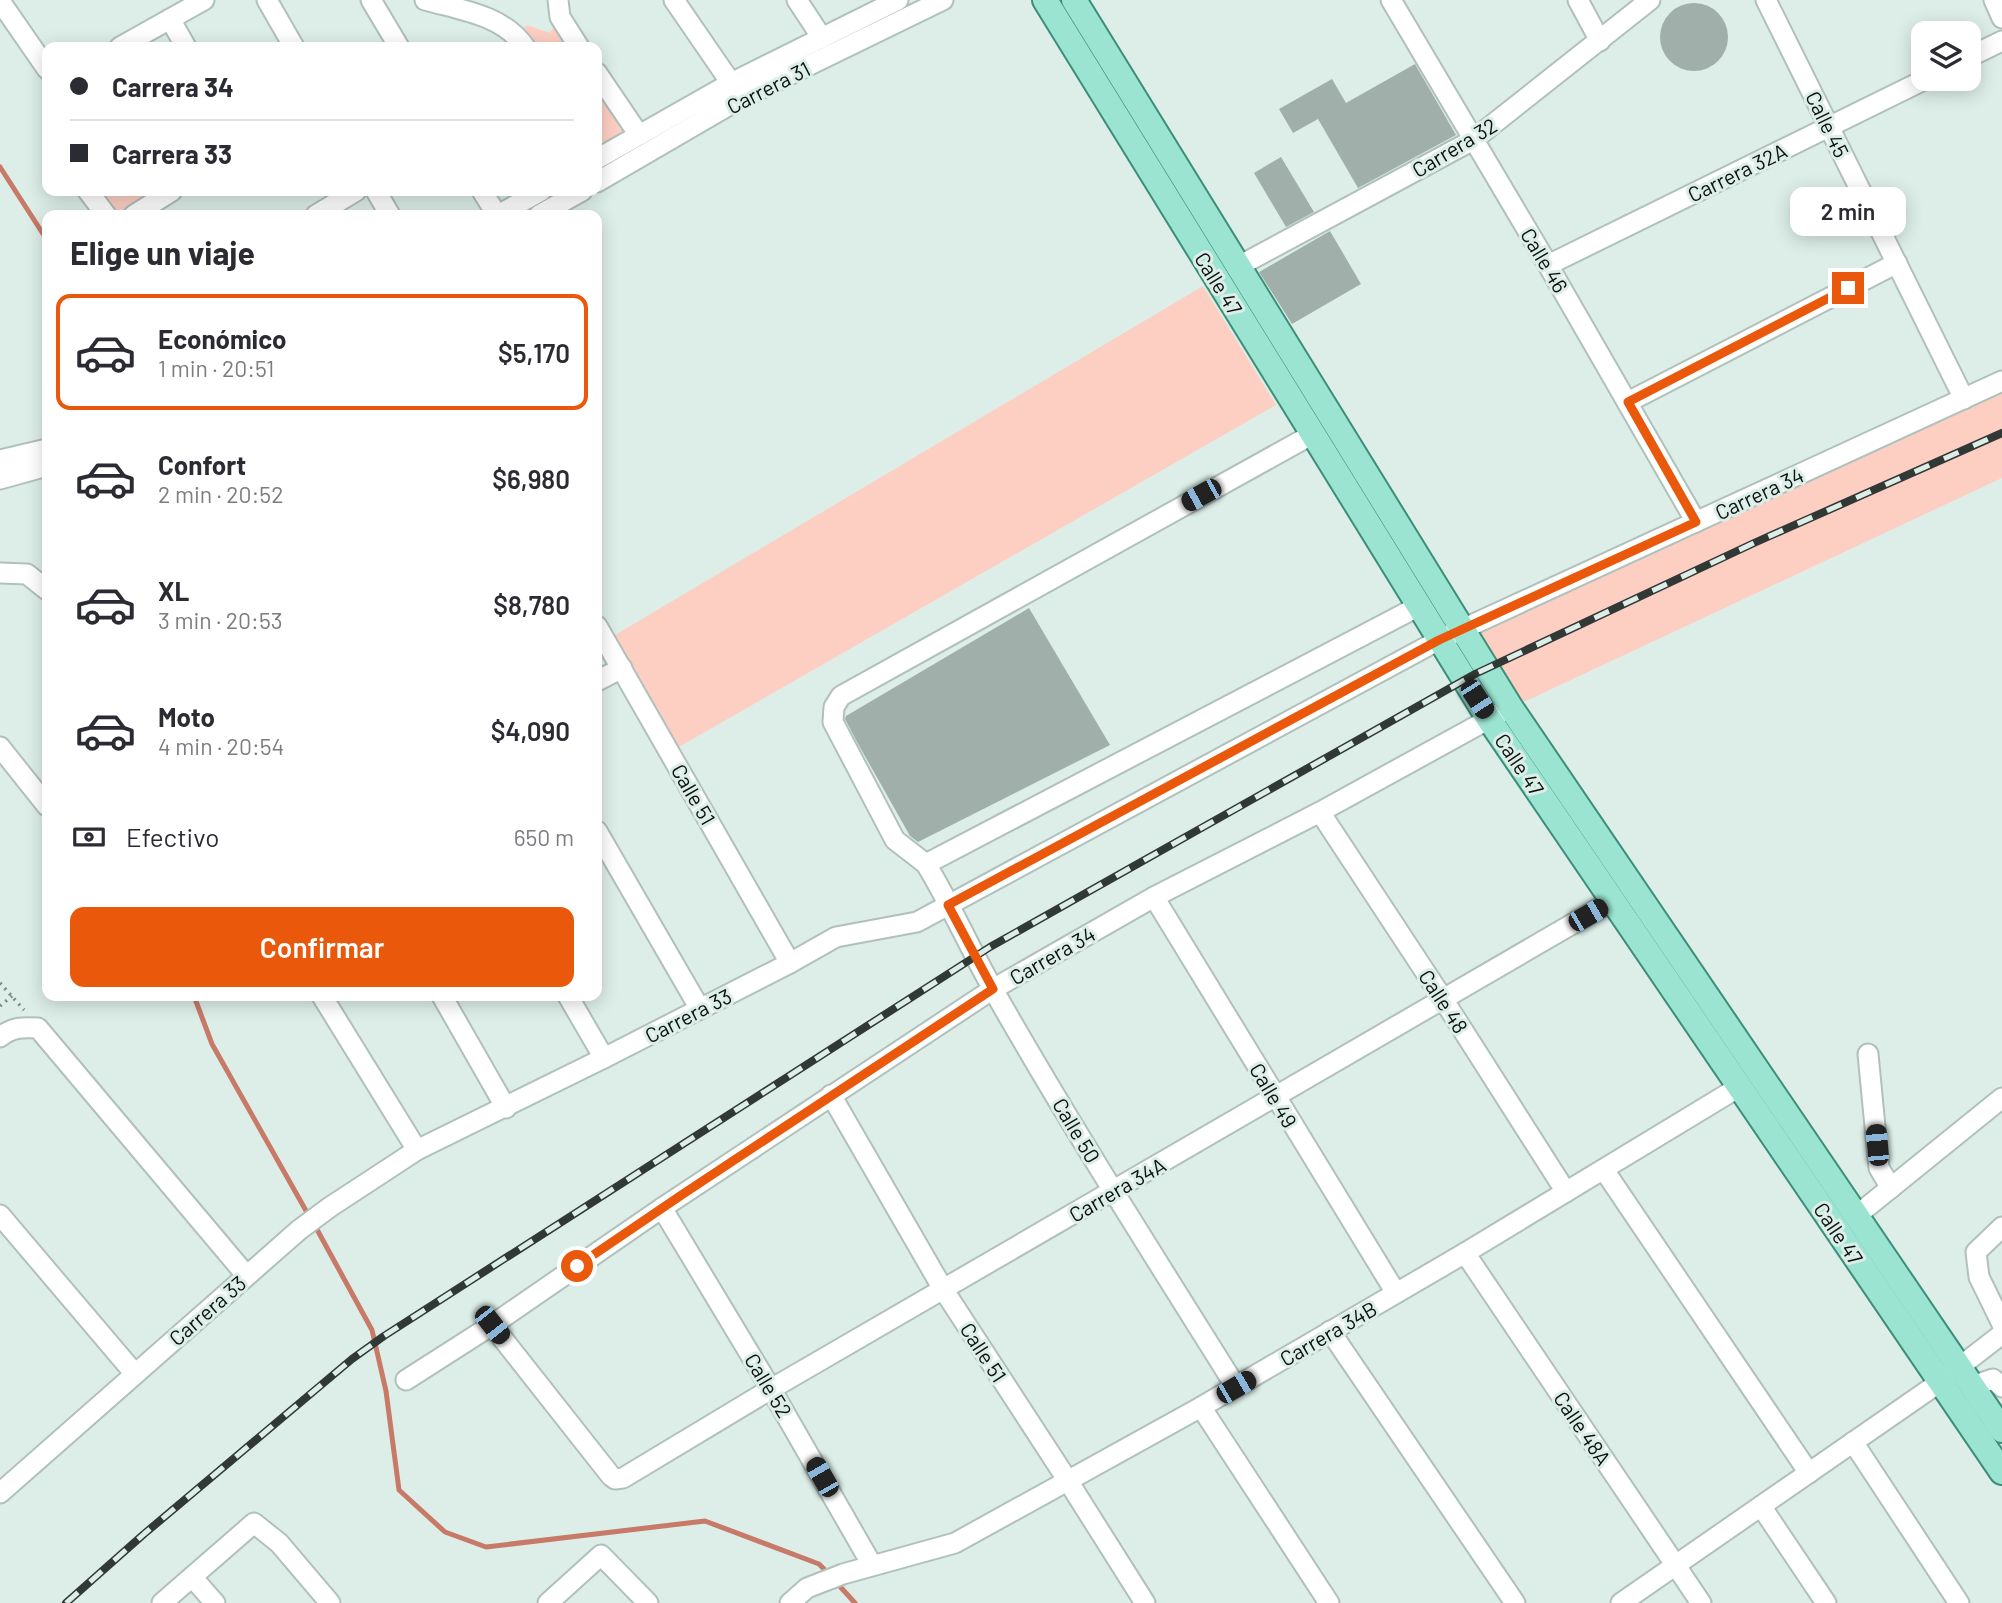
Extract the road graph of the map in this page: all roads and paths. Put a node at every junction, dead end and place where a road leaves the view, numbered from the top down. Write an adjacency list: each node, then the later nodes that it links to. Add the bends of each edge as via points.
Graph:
1 (204, 0): 19 (street)
2 (267, 0): 26 (street)
3 (371, 0): 27 (street)
4 (425, 0): 21 (street, via 494,19)
5 (558, 0): 28 (street, via 560,17)
6 (674, 0): 32 (street)
7 (797, 0): 20 (street)
8 (898, 0): 20 (street, Carrera 31)
9 (943, 0): 20 (street, Carrera 31)
10 (1045, 0): 53 (main road, Calle 47)
11 (1073, 0): 49 (main road, Calle 47)
12 (1391, 0): 36 (street, Calle 46)
13 (1578, 0): 22 (street)
14 (1650, 0): 22 (street, Carrera 32)
15 (1766, 0): 34 (street, Calle 45)
16 (1994, 0): 18 (street)
17 (2, 1): 30 (street)
18 (2002, 18)
19 (170, 19): 24 (street); 25 (street)
20 (837, 38): 32 (street, Carrera 31); 38 (street, Carrera 31)
21 (521, 41)
22 (1600, 41): 36 (street, Carrera 32)
23 (2002, 41): 29 (street)
24 (129, 42)
25 (183, 42)
26 (291, 42)
27 (395, 42)
28 (576, 42)
29 (1981, 52)
30 (42, 61)
31 (602, 80): 35 (street)
32 (731, 83): 35 (street, Carrera 31)
33 (1911, 86): 34 (street, Carrera 32A)
34 (1829, 126): 47 (street, Calle 45); 48 (street, Carrera 32A)
35 (639, 135): 37 (street, Carrera 31)
36 (1474, 140): 48 (street, Calle 46); 49 (street, Carrera 32)
37 (602, 156)
38 (602, 179)
39 (164, 196): 43 (street)
40 (348, 196): 44 (street)
41 (532, 196): 45 (street)
42 (573, 196): 46 (street)
43 (142, 210)
44 (324, 210)
45 (506, 210)
46 (548, 210)
47 (1897, 263): 51 (street, Calle 45); 52 (street)
48 (1548, 265): 52 (street, Calle 46)
49 (1239, 267): 62 (main road, Calle 47)
50 (2002, 381): 51 (street, Carrera 34)
51 (1964, 399): 58 (street, Carrera 34)
52 (1628, 402): 58 (street, Calle 46)
53 (1313, 434): 61 (main road, Calle 47); 72 (street, via 841,696 834,706 833,722 895,840)
54 (42, 450): 55 (street)
55 (0, 460)
56 (42, 467): 57 (street)
57 (0, 478)
58 (1696, 522): 62 (street, Carrera 34)
59 (0, 573): 60 (street, via 27,574)
60 (42, 586)
61 (1419, 606): 64 (main road, Calle 47); 72 (street)
62 (1462, 629): 64 (street, Carrera 34); 67 (main road, Calle 47)
63 (602, 634): 65 (street, Calle 51)
64 (1439, 640): 67 (main road, Calle 47); 75 (street, Carrera 33)
65 (622, 668): 66 (street); 76 (street, Calle 51)
66 (602, 678)
67 (1500, 713): 70 (street, Carrera 34); 74 (main road, Calle 47); 100 (main road, Calle 47)
68 (0, 747): 69 (street)
69 (42, 800)
70 (1320, 812): 73 (street, Carrera 34); 79 (street, Calle 48)
71 (602, 840): 84 (street)
72 (926, 864): 75 (street, Calle 50)
73 (1154, 897): 78 (street, Carrera 34); 90 (street, Calle 49)
74 (1612, 901): 79 (street, Carrera 34A); 88 (main road, Calle 47)
75 (948, 905): 76 (street, Carrera 33, via 917,922 836,937); 78 (street, Calle 50)
76 (790, 963): 84 (street, Carrera 33)
77 (0, 983): 83 (path, via 12,995)
78 (993, 989): 89 (street, Carrera 34); 96 (street, Calle 50)
79 (1443, 999): 90 (street, Carrera 34A); 97 (street, Calle 48)
80 (325, 1001): 93 (street)
81 (445, 1001): 92 (street)
82 (571, 1001): 87 (street)
83 (0, 1006)
84 (700, 1009): 87 (street, Carrera 33)
85 (0, 1037): 103 (street, via 20,1027 38,1028)
86 (1868, 1054): 95 (street, via 1879,1168)
87 (604, 1058): 92 (street, Carrera 33)
88 (1739, 1087): 94 (street, Carrera 34B); 111 (main road, Calle 47)
89 (831, 1096): 98 (street, Carrera 34); 104 (street, Calle 51)
90 (1275, 1097): 96 (street, Carrera 34A); 105 (street, Calle 49)
91 (2002, 1098): 95 (street)
92 (506, 1108): 93 (street, Carrera 33)
93 (417, 1150): 103 (street, Carrera 33, via 330,1207)
94 (1604, 1170): 97 (street, Carrera 34B); 119 (street)
95 (1891, 1188): 100 (street)
96 (1114, 1192): 104 (street, Carrera 34A); 113 (street, Calle 50)
97 (1566, 1192): 102 (street, Carrera 34B)
98 (662, 1208): 107 (street, Carrera 34); 115 (street, Calle 52)
99 (0, 1215): 110 (street)
100 (1856, 1216): 111 (main road, Calle 47)
101 (2002, 1227): 106 (street, via 1976,1252 1979,1277)
102 (1465, 1253): 105 (street, Carrera 34B); 125 (street, Calle 48A)
103 (246, 1275): 110 (street, Carrera 33)
104 (943, 1289): 115 (street, Carrera 34A); 121 (street, Calle 51)
105 (1396, 1293): 108 (street, Carrera 34B)
106 (2002, 1324)
107 (492, 1325): 112 (street, Carrera 34); 115 (street, Carrera 34A, via 615,1479)
108 (1331, 1331): 113 (street, Carrera 34B); 135 (street)
109 (2002, 1334): 111 (street)
110 (135, 1374): 122 (street, Carrera 33)
111 (1957, 1378): 114 (street, via 1993,1379); 117 (main road, Calle 47); 118 (street); 120 (main road, Calle 47)
112 (405, 1380)
113 (1236, 1387): 116 (street, Carrera 34B)
114 (2002, 1387)
115 (771, 1389): 124 (street, Calle 52)
116 (1201, 1407): 121 (street, Carrera 34B); 134 (street)
117 (2002, 1430)
118 (1853, 1442): 119 (street); 139 (street)
119 (1809, 1472): 123 (street)
120 (2002, 1472)
121 (1069, 1481): 124 (street, Carrera 34B, via 956,1543); 133 (street, Calle 51)
122 (0, 1493)
123 (1761, 1506): 125 (street); 138 (street)
124 (872, 1565): 132 (street, Carrera 34B, via 807,1588)
125 (1675, 1565): 136 (street); 137 (street, Calle 48A)
126 (192, 1577): 127 (street); 128 (street); 129 (street, via 254,1523 279,1543)
127 (162, 1603)
128 (215, 1603)
129 (330, 1603)
130 (548, 1603): 131 (street, via 601,1555)
131 (648, 1603)
132 (790, 1603)
133 (1146, 1603)
134 (1329, 1603)
135 (1515, 1603)
136 (1621, 1603)
137 (1701, 1603)
138 (1826, 1603)
139 (1959, 1603)

